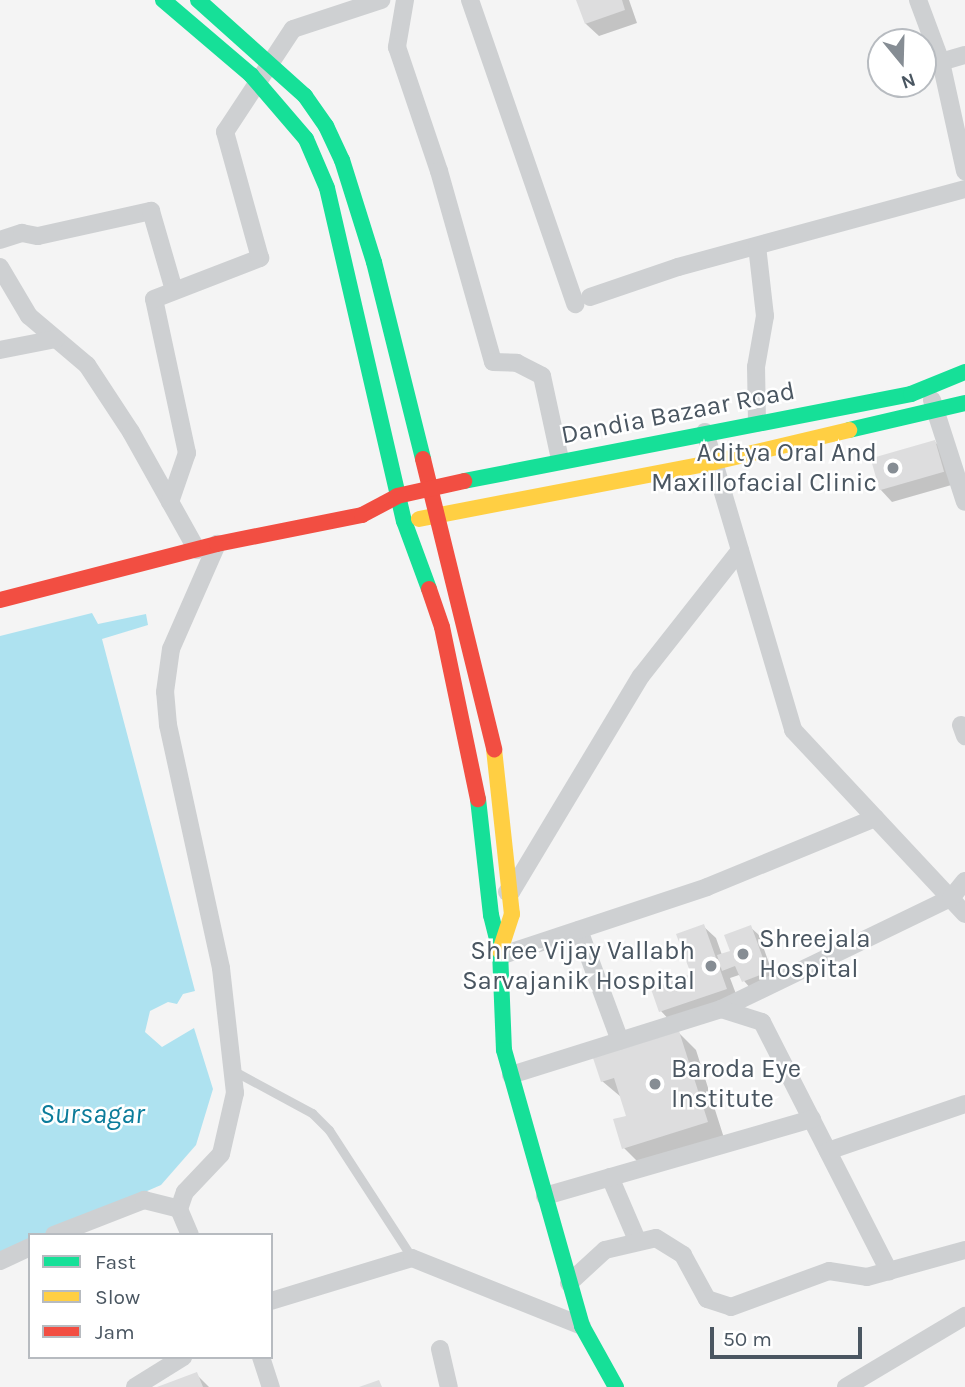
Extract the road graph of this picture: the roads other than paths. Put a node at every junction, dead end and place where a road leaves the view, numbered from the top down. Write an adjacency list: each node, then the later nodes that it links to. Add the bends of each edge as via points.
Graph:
1 (163, 0): 10 (street)
2 (198, 0): 8 (street)
3 (381, 0): 8 (street, via 293,29)
4 (405, 0): 25 (street, via 397,47 439,171 493,362 517,363 542,376)
5 (470, 0): 14 (street, via 583,300)
6 (918, 0): 9 (street)
7 (965, 55): 9 (street)
8 (271, 62): 10 (street); 28 (street, via 305,96 342,160 374,262)
9 (940, 62): 11 (street)
10 (257, 82): 16 (street, via 225,132 260,258); 29 (street, via 306,139 327,188)
11 (965, 171)
12 (965, 189): 14 (street)
13 (0, 240): 16 (street, via 151,211)
14 (757, 246): 23 (street, via 765,316 756,367)
15 (0, 267): 17 (street, via 29,316)
16 (174, 290): 30 (street, via 154,299 187,453)
17 (56, 339): 18 (street); 30 (street, via 87,365)
18 (0, 350)
19 (965, 372): 20 (street, Dandia Bazaar Road)
20 (928, 387): 22 (street); 23 (street, Dandia Bazaar Road)
21 (965, 403): 22 (street, Dandia Bazaar Road)
22 (936, 413): 26 (street); 27 (street, Dandia Bazaar Road)
23 (757, 423): 24 (street, Dandia Bazaar Road)
24 (705, 432): 25 (street, Dandia Bazaar Road); 27 (street)
25 (560, 459): 28 (street, Dandia Bazaar Road)
26 (958, 459): 31 (street)
27 (714, 462): 33 (street, Dandia Bazaar Road); 37 (street)
28 (428, 490): 29 (street, Dandia Bazaar Road); 33 (street)
29 (397, 496): 32 (street, Dandia Bazaar Road); 34 (street)
30 (170, 502): 36 (street)
31 (965, 502)
32 (362, 515): 34 (street, Dandia Bazaar Road); 35 (street)
33 (436, 516): 34 (street, Dandia Bazaar Road); 41 (street, via 499,770)
34 (404, 521): 42 (street, via 442,627 465,729)
35 (217, 544): 36 (street); 49 (street, via 171,649 165,708 221,968)
36 (197, 550): 38 (street)
37 (740, 550): 39 (street, via 793,730); 41 (street, via 641,676)
38 (0, 600)
39 (875, 818): 43 (street); 45 (street, via 707,887)
40 (965, 881): 43 (street)
41 (511, 892): 42 (street); 46 (street, via 512,915)
42 (490, 894): 46 (street)
43 (951, 898): 44 (street); 47 (street)
44 (965, 914)
45 (579, 930): 46 (street); 48 (street)
46 (500, 954): 50 (street, via 504,1050)
47 (721, 1009): 48 (street); 52 (street, via 762,1021)
48 (620, 1041): 50 (street)
49 (234, 1071): 56 (street, via 234,1106 221,1154 185,1192); 62 (lane, via 312,1113 329,1130)
50 (511, 1076): 55 (street)
51 (965, 1104): 53 (street)
52 (811, 1119): 53 (street); 54 (street)
53 (828, 1151): 64 (street)
54 (610, 1177): 55 (street); 59 (street)
55 (545, 1196): 65 (street)
56 (179, 1209): 57 (street, via 144,1200); 58 (street)
57 (59, 1233)
58 (189, 1233)
59 (637, 1240): 64 (street, via 656,1238 683,1255 707,1299 731,1307 829,1271 867,1277); 65 (street, via 605,1250)
60 (28, 1248): 63 (street)
61 (965, 1250): 64 (street)
62 (412, 1258): 66 (street); 68 (street)
63 (0, 1261)
64 (889, 1271)
65 (569, 1283): 68 (street)
66 (273, 1300)
67 (965, 1316): 76 (street)
68 (582, 1326): 75 (street)
69 (440, 1349): 74 (street)
70 (180, 1359): 72 (street)
71 (262, 1359): 73 (street)
72 (138, 1386)
73 (271, 1387)
74 (449, 1387)
75 (616, 1387)
76 (846, 1387)

